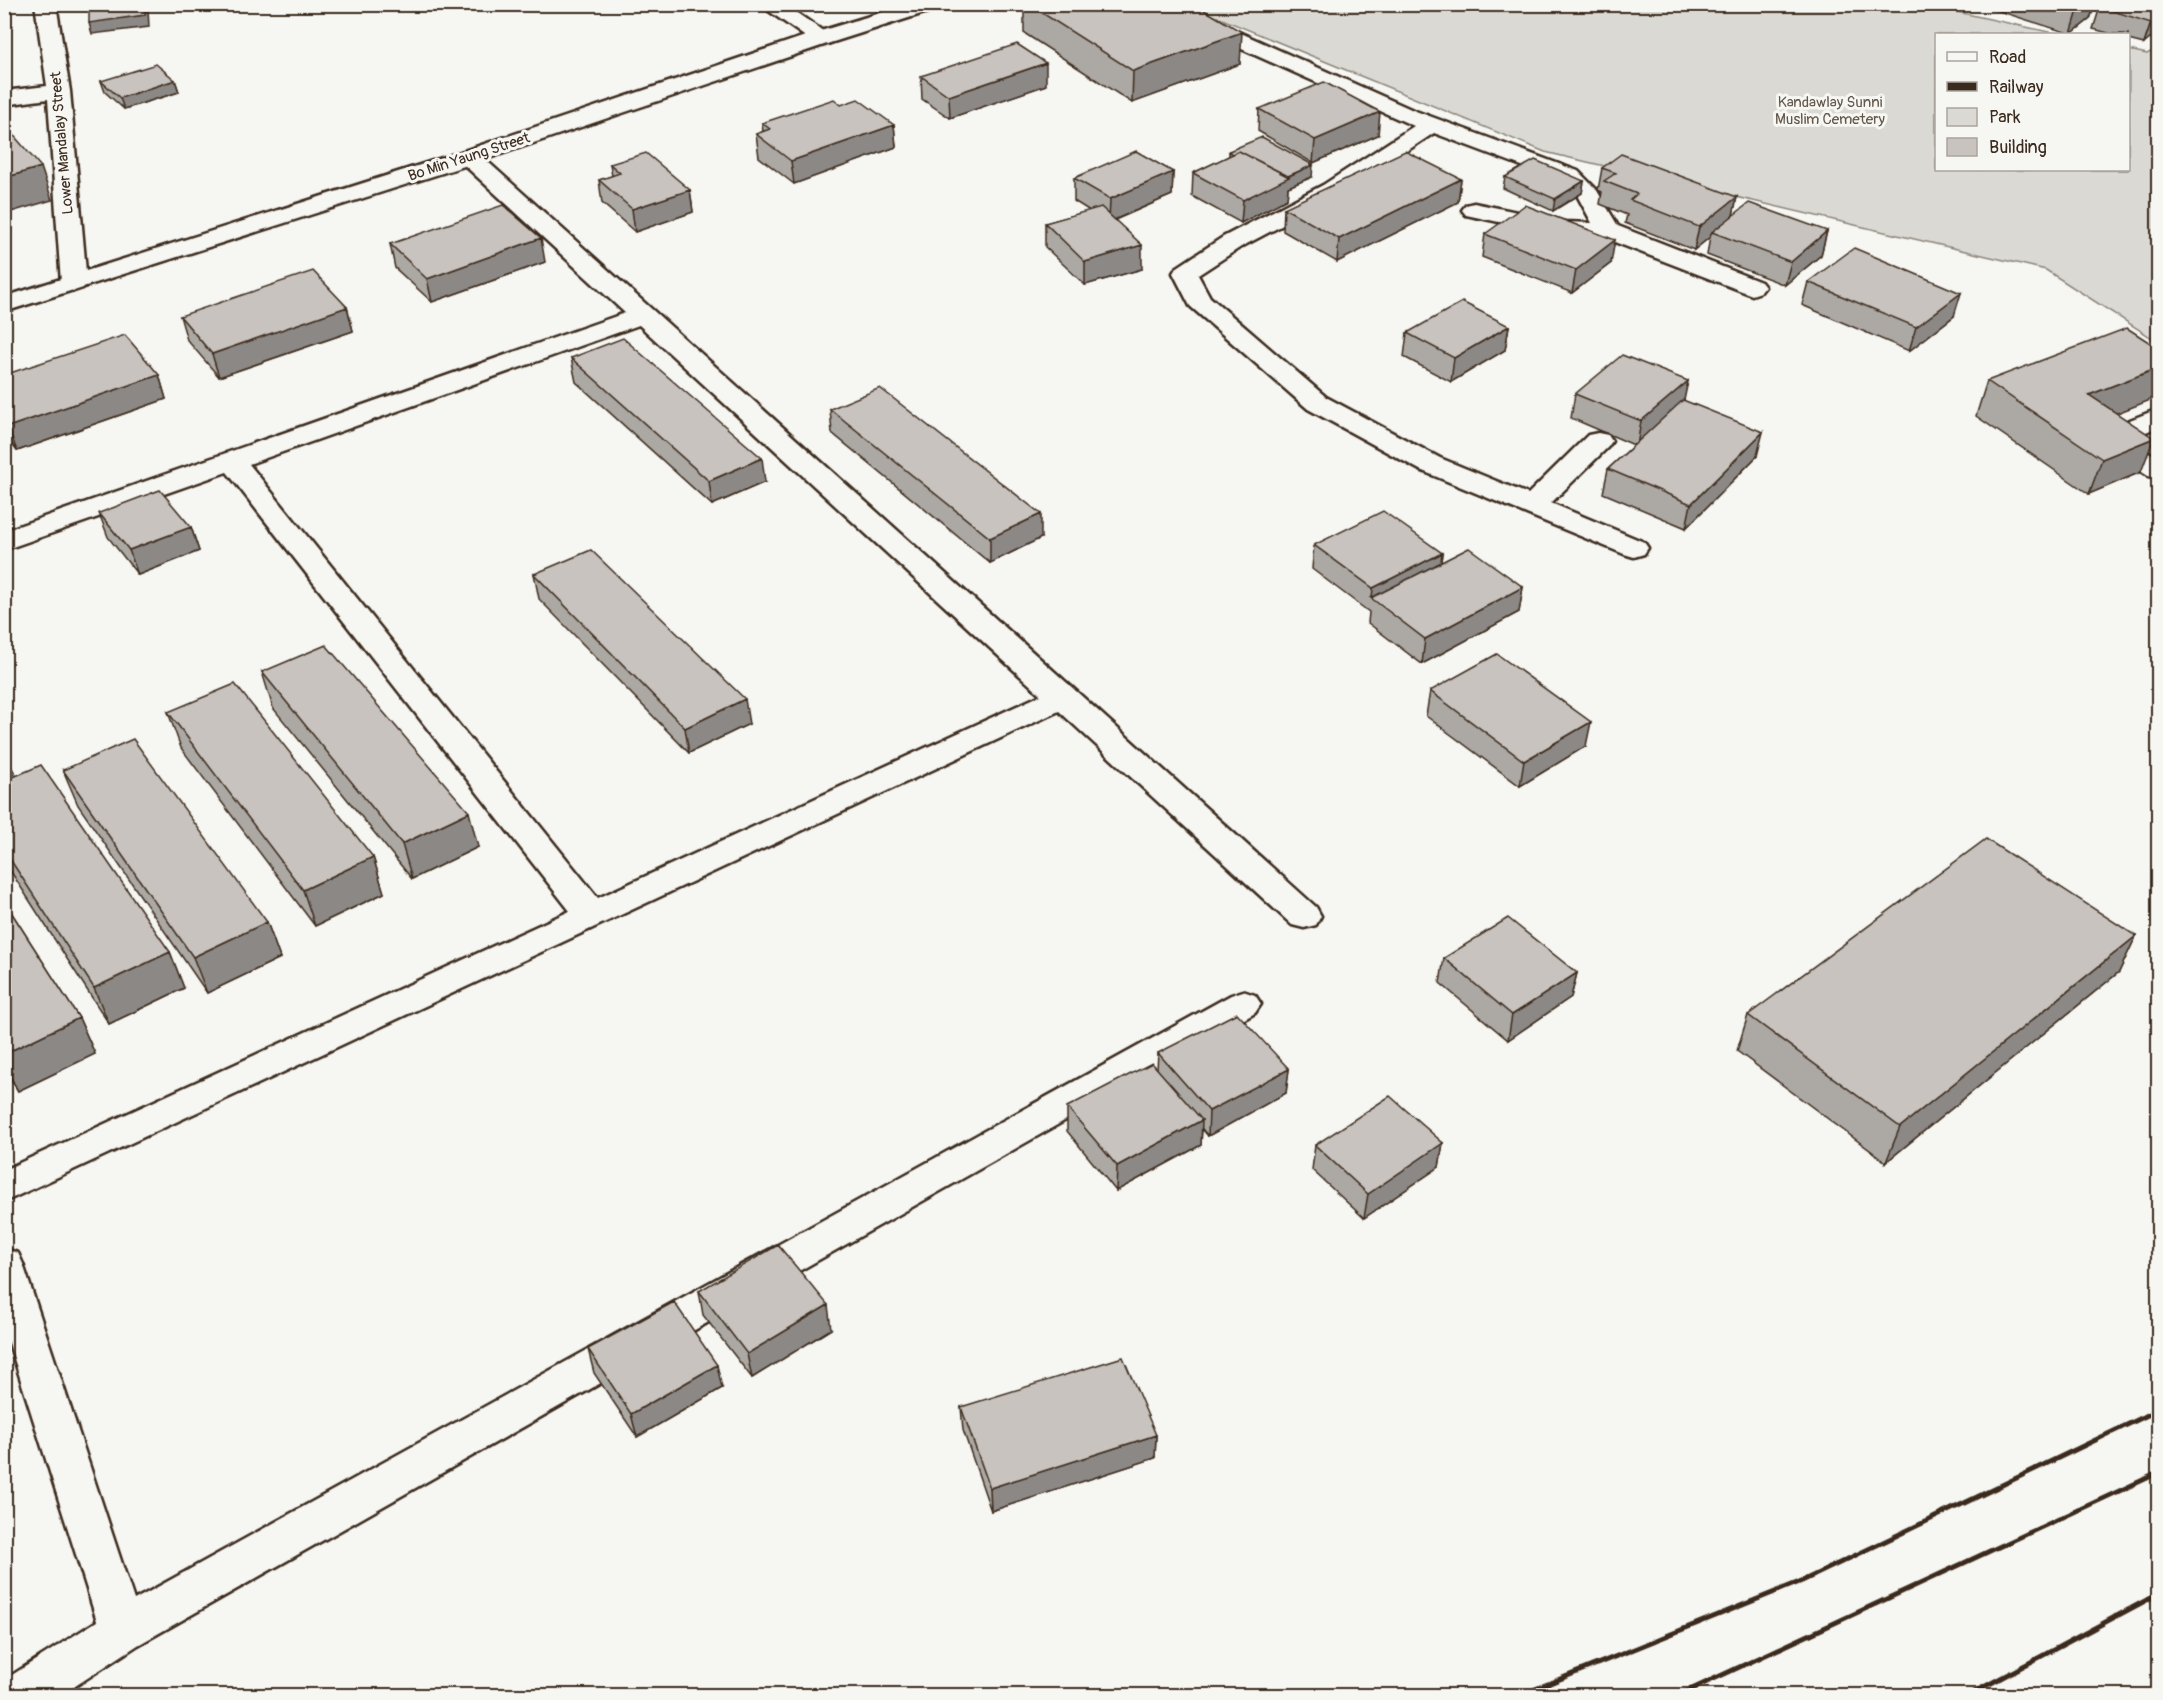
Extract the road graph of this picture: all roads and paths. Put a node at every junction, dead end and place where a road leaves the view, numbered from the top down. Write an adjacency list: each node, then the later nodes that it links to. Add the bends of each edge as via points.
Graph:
1 (45, 4): 6 (street, Lower Mandalay Street)
2 (769, 4): 5 (street)
3 (933, 4): 5 (street, Bo Min Yaung Street)
4 (1157, 4): 8 (street)
5 (822, 38): 9 (street, Bo Min Yaung Street)
6 (59, 91): 7 (street); 12 (street, Lower Mandalay Street)
7 (4, 98)
8 (1432, 124): 11 (street, via 1570,176 1588,194); 20 (street, via 1317,198 1210,252 1185,273 1199,301 1317,403 1430,464)
9 (469, 157): 12 (street, Bo Min Yaung Street); 15 (street)
10 (1474, 210): 11 (street, via 1565,229)
11 (1608, 231): 13 (street)
12 (74, 283): 14 (street, Bo Min Yaung Street)
13 (1752, 287)
14 (4, 305)
15 (643, 315): 18 (street); 23 (street)
16 (2158, 417): 19 (street, via 2109,438)
17 (1598, 441): 20 (street)
18 (232, 460): 21 (street); 24 (street)
19 (2158, 470)
20 (1532, 506): 22 (street)
21 (4, 541)
22 (1634, 548)
23 (1063, 697): 24 (street); 25 (street)
24 (592, 914): 27 (street)
25 (1304, 916)
26 (1243, 1004): 29 (street)
27 (4, 1187)
28 (4, 1264): 29 (street)
29 (122, 1630): 30 (street)
30 (20, 1695)

